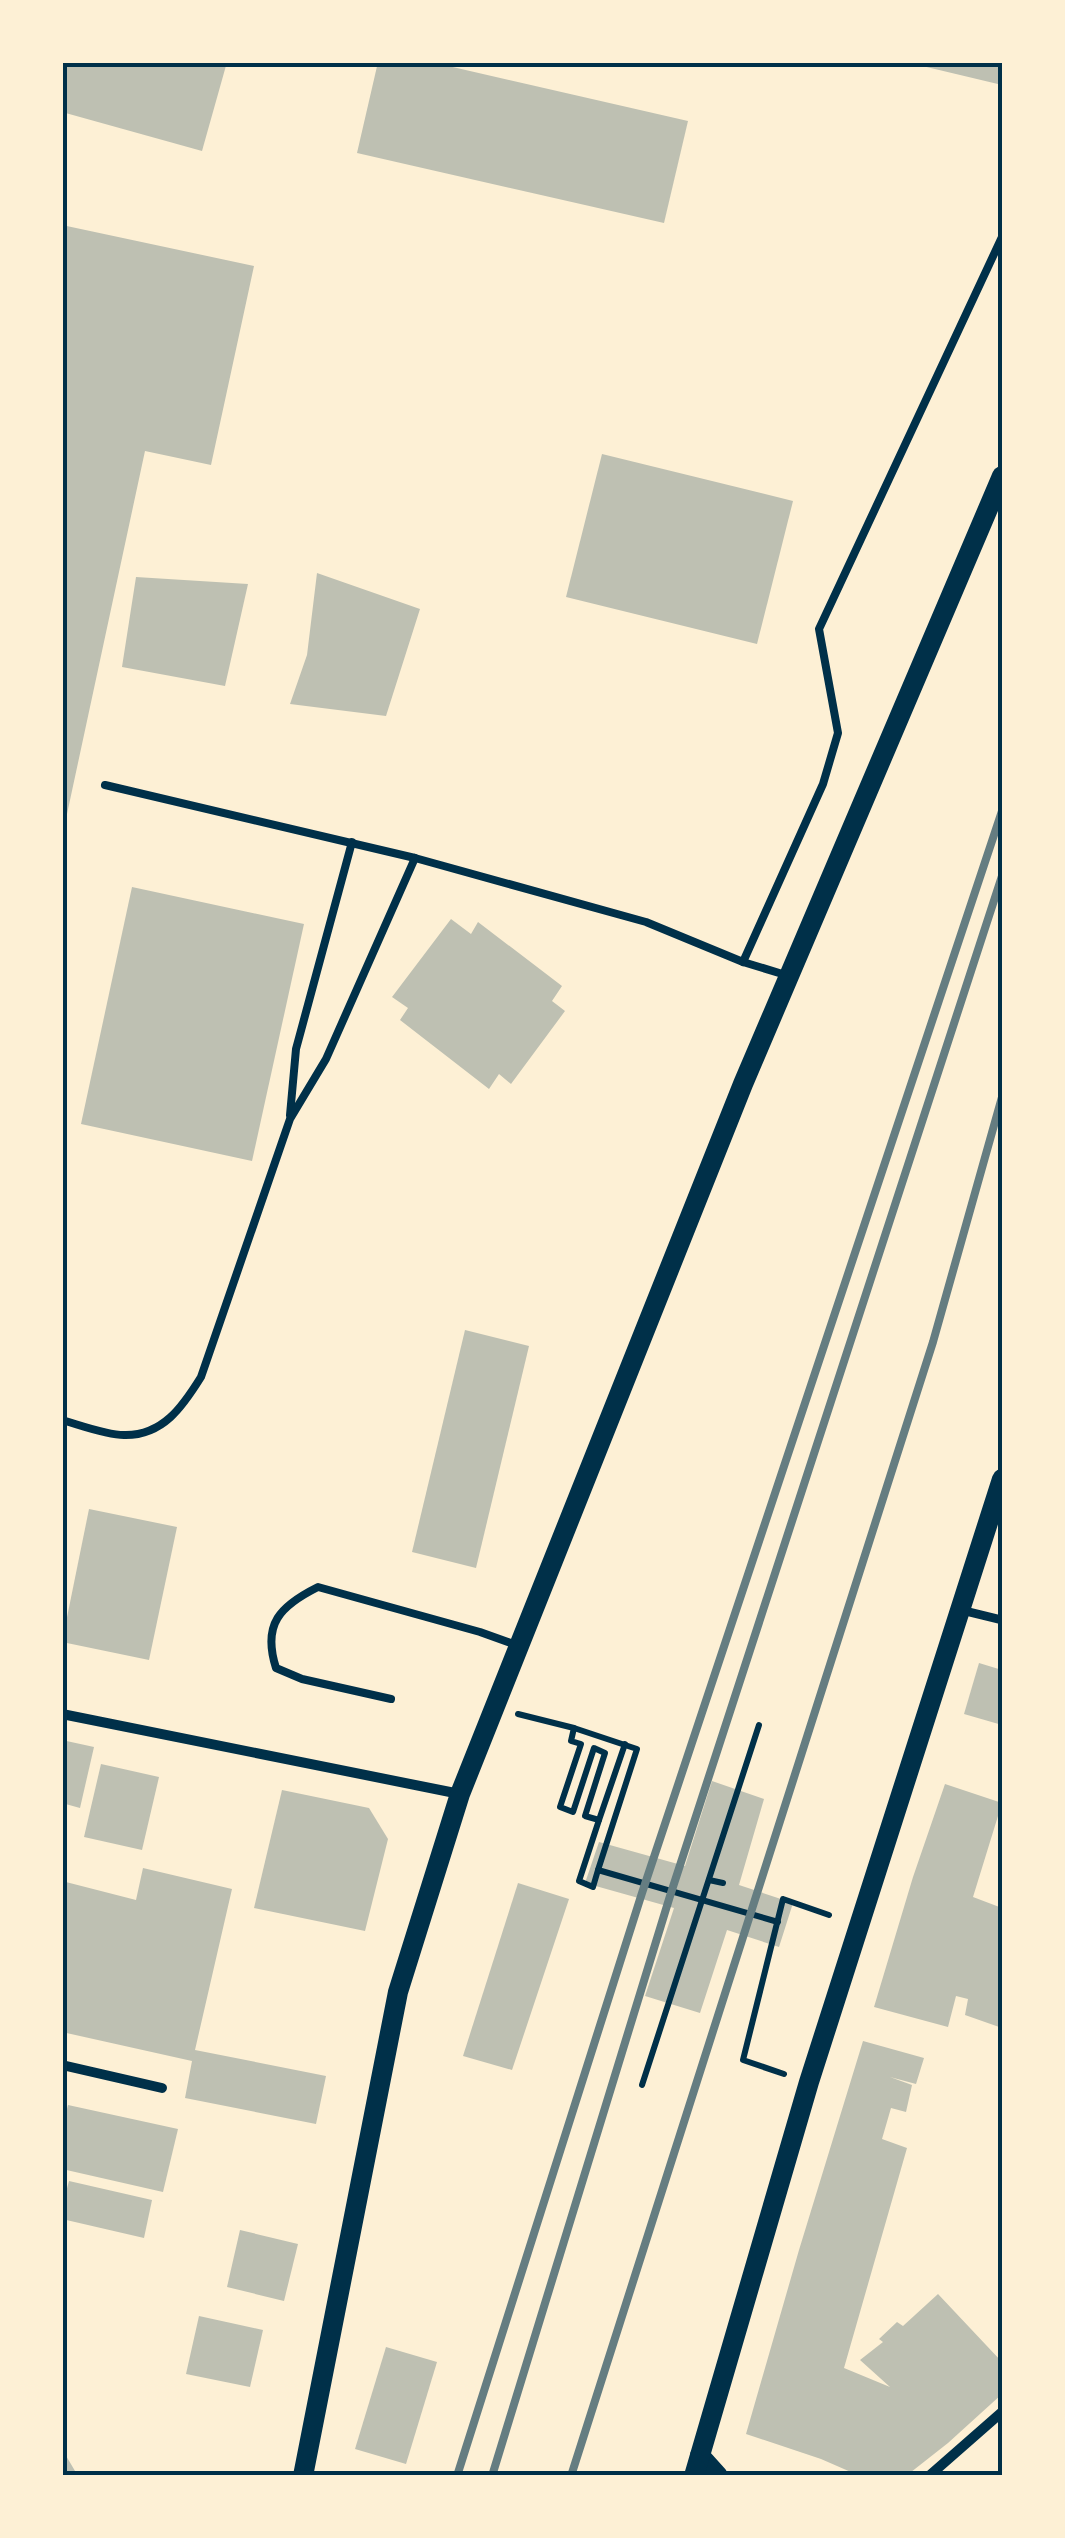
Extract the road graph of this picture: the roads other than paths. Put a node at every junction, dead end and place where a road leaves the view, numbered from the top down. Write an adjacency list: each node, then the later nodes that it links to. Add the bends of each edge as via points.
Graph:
1 (1002, 236): 6 (lane, via 819,629 838,733 823,784)
2 (1002, 476): 7 (main road)
3 (106, 785): 4 (lane)
4 (352, 842): 5 (lane); 8 (lane, via 296,1048)
5 (415, 858): 6 (lane, via 646,922); 8 (lane, via 326,1059)
6 (744, 962): 7 (lane)
7 (789, 976): 13 (main road)
8 (290, 1119): 9 (lane, via 201,1376 183,1406 156,1430 124,1435)
9 (62, 1420)
10 (1002, 1479): 11 (main road)
11 (959, 1610): 12 (street); 20 (main road, via 808,2082)
12 (1002, 1620)
13 (518, 1646): 14 (lane, via 318,1587 292,1600 275,1621 270,1648 276,1668); 16 (main road)
14 (390, 1699)
15 (62, 1714): 16 (street)
16 (460, 1794): 21 (main road, via 398,1992)
17 (62, 2065): 18 (street)
18 (162, 2088)
19 (1002, 2412): 23 (street)
20 (697, 2466): 22 (main road)
21 (303, 2476)
22 (718, 2476)
23 (930, 2476)

